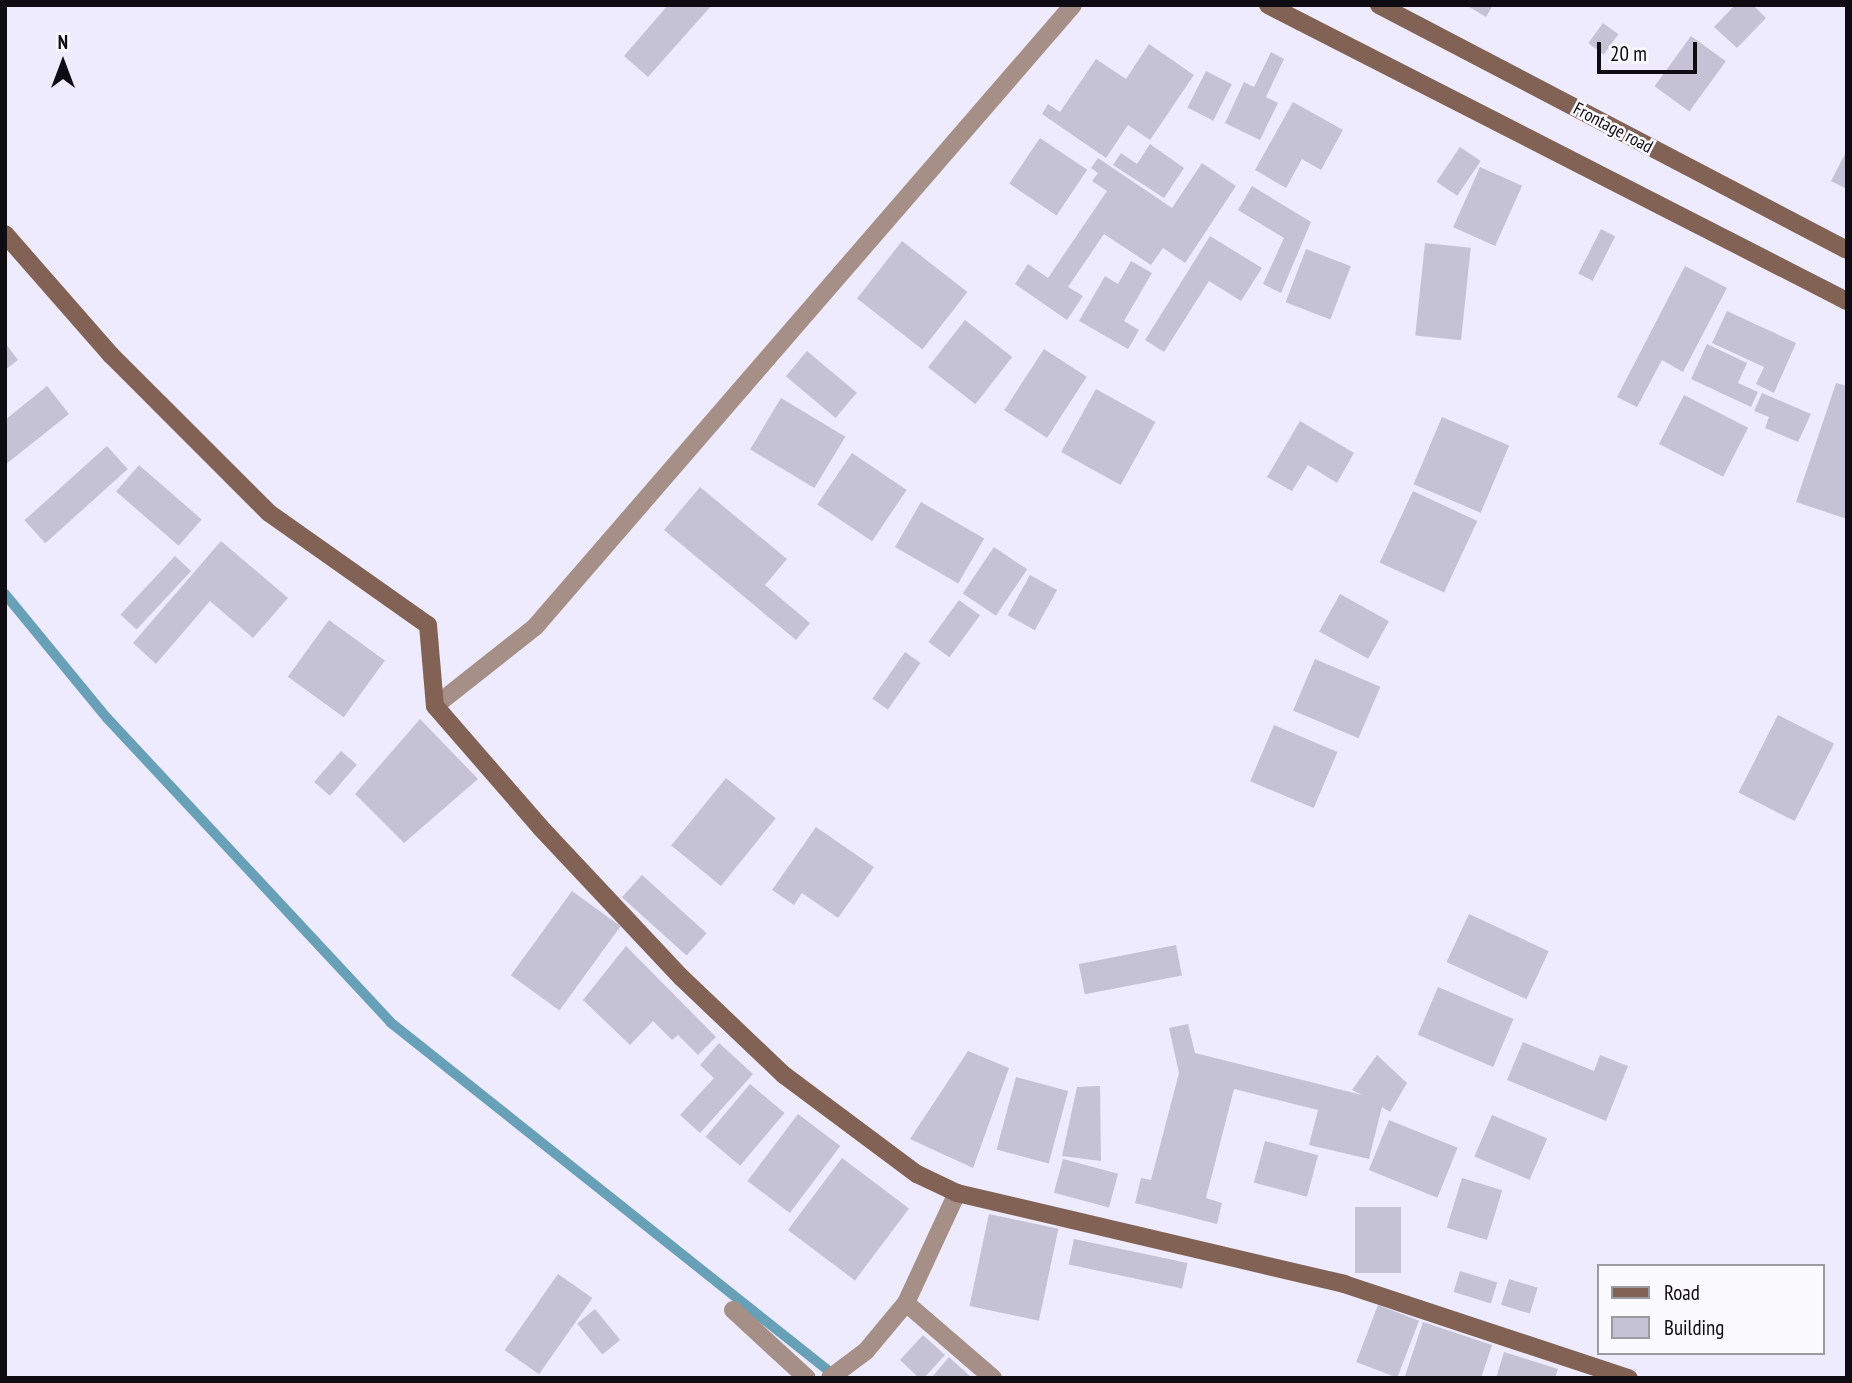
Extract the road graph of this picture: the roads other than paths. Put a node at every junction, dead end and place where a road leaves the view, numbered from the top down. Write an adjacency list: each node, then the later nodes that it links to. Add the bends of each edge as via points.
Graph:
1 (1073, 5): 7 (street, via 535,627)
2 (1268, 5): 6 (street)
3 (1379, 5): 5 (street, Frontage road)
4 (5, 234): 7 (street, via 111,355 269,513 428,625)
5 (1847, 250)
6 (1847, 301)
7 (435, 706): 8 (street, via 540,827 682,978 784,1076 917,1174)
8 (957, 1193): 9 (street); 14 (street, via 1344,1284)
9 (906, 1303): 12 (street, via 866,1351); 13 (street)
10 (733, 1310): 11 (street)
11 (807, 1378)
12 (830, 1378)
13 (993, 1378)
14 (1629, 1378)

